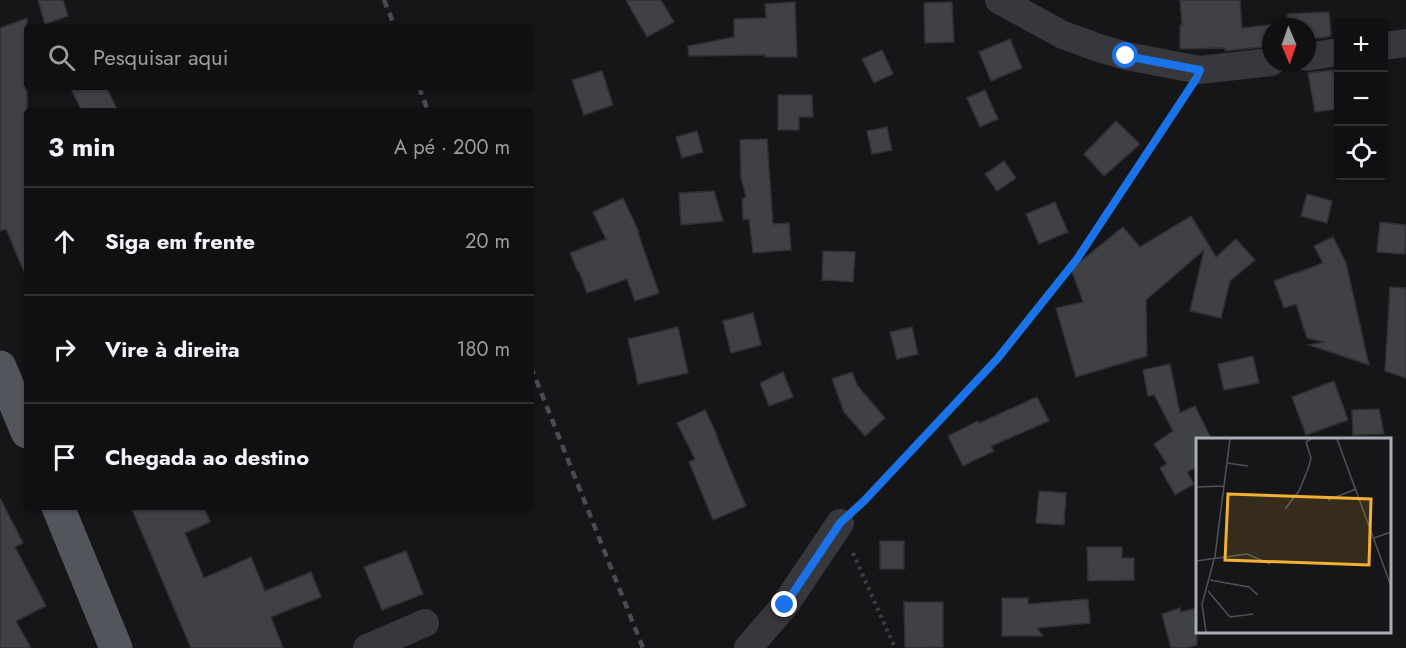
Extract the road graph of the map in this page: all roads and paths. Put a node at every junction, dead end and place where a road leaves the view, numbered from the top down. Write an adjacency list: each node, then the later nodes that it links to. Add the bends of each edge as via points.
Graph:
1 (999, 0): 7 (street, via 1063,35 1098,48)
2 (1406, 43): 3 (street)
3 (1388, 45)
4 (1334, 53): 5 (street)
5 (1316, 56)
6 (1262, 63): 7 (street)
7 (1200, 70): 11 (path, via 1077,259 998,358)
8 (0, 367): 9 (main road)
9 (24, 425)
10 (59, 510): 13 (main road)
11 (840, 523): 15 (street, via 785,605); 16 (path)
12 (425, 623): 14 (street)
13 (116, 648)
14 (367, 648)
15 (748, 648)
16 (895, 648)

